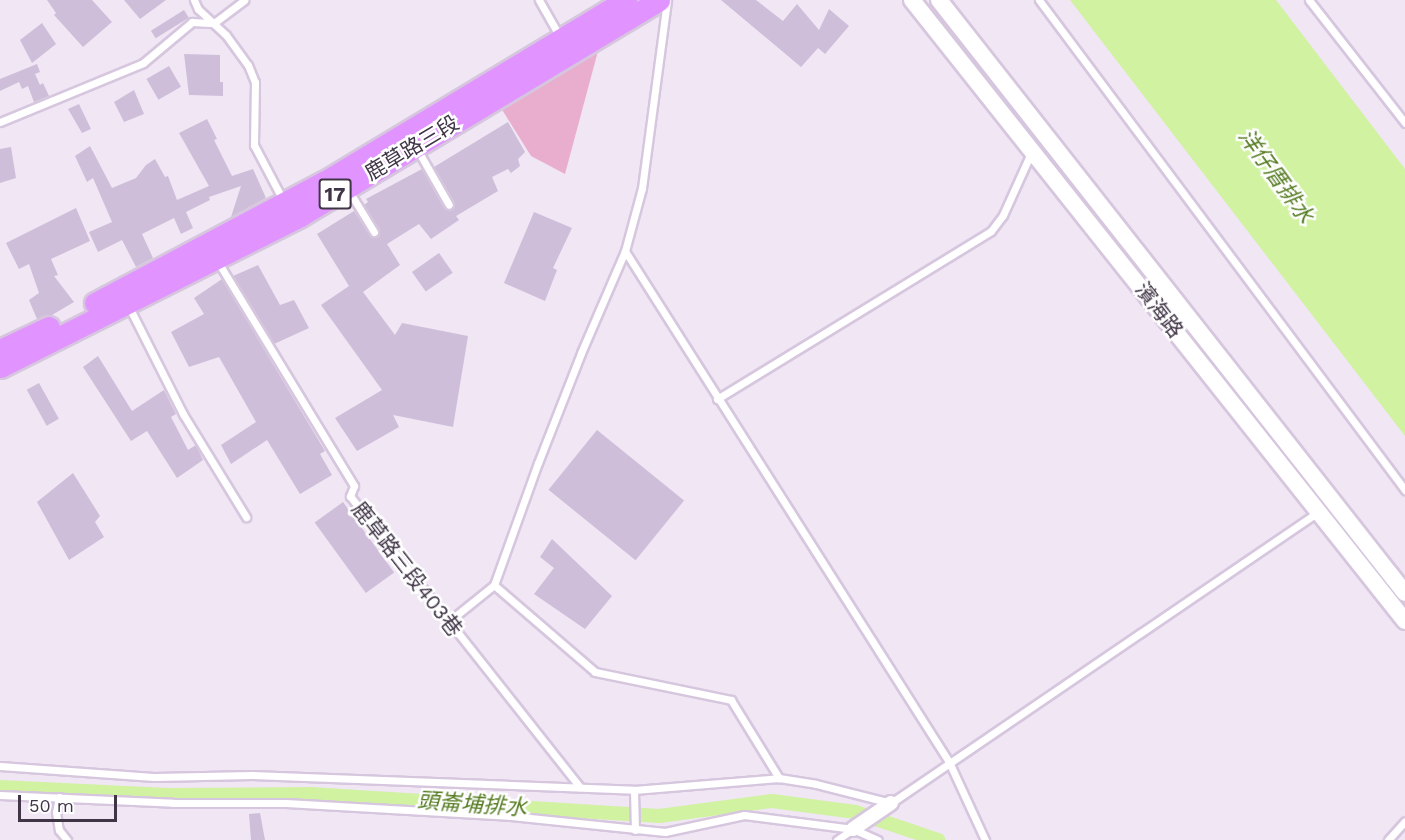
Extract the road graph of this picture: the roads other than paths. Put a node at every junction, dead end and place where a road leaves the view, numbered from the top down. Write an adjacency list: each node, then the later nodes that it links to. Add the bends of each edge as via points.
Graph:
1 (194, 0): 11 (lane)
2 (244, 0): 11 (lane)
3 (539, 0): 12 (lane)
4 (626, 0): 12 (main road, 鹿草路三段 / 17)
5 (659, 0): 15 (main road, 鹿草路三段 / 17)
6 (667, 0): 22 (lane, via 642,188)
7 (912, 0): 16 (street, 濱海路)
8 (939, 0): 31 (street, 濱海路)
9 (1039, 0): 27 (lane)
10 (1309, 0): 14 (lane)
11 (214, 23): 13 (lane, via 192,22 143,63); 18 (lane, via 248,65 255,82 254,145)
12 (560, 37): 15 (main road, 鹿草路三段 / 17)
13 (0, 122)
14 (1405, 123)
15 (411, 139): 17 (main road, 鹿草路三段 / 17); 19 (lane)
16 (1032, 151): 26 (lane, via 1003,215 991,231); 28 (street, 濱海路)
17 (343, 180): 18 (main road, 鹿草路三段 / 17); 20 (lane); 21 (main road, 鹿草路三段 / 17, via 300,216)
18 (285, 204): 21 (main road, 鹿草路三段 / 17)
19 (449, 205)
20 (374, 232)
21 (212, 251): 23 (main road, 鹿草路三段 / 17); 24 (main road, 鹿草路三段 / 17); 33 (lane, 鹿草路三段403巷, via 354,486 351,496)
22 (625, 251): 26 (lane); 30 (lane, via 568,386)
23 (127, 302): 25 (main road, 鹿草路三段 / 17); 29 (lane, via 183,414)
24 (0, 350)
25 (0, 367)
26 (717, 399): 34 (lane)
27 (1405, 490)
28 (1318, 512): 32 (street, 濱海路); 34 (lane)
29 (246, 517)
30 (494, 585): 33 (lane); 36 (lane, via 594,672 731,700)
31 (1405, 593)
32 (1405, 621)
33 (448, 622): 37 (lane, 鹿草路三段403巷)
34 (949, 762): 41 (lane); 48 (lane)
35 (0, 766): 37 (lane, via 154,777 252,776)
36 (779, 778): 38 (lane); 41 (lane)
37 (580, 788): 38 (lane)
38 (634, 789): 44 (lane)
39 (0, 795): 40 (lane)
40 (59, 797): 44 (lane, via 298,804 511,816); 45 (lane, via 59,831)
41 (891, 803): 43 (street)
42 (1405, 821): 49 (lane)
43 (854, 829): 44 (lane, via 744,815 665,831); 46 (lane); 47 (lane)
44 (635, 830)
45 (67, 840)
46 (837, 840)
47 (878, 840)
48 (985, 840)
49 (1388, 840)

